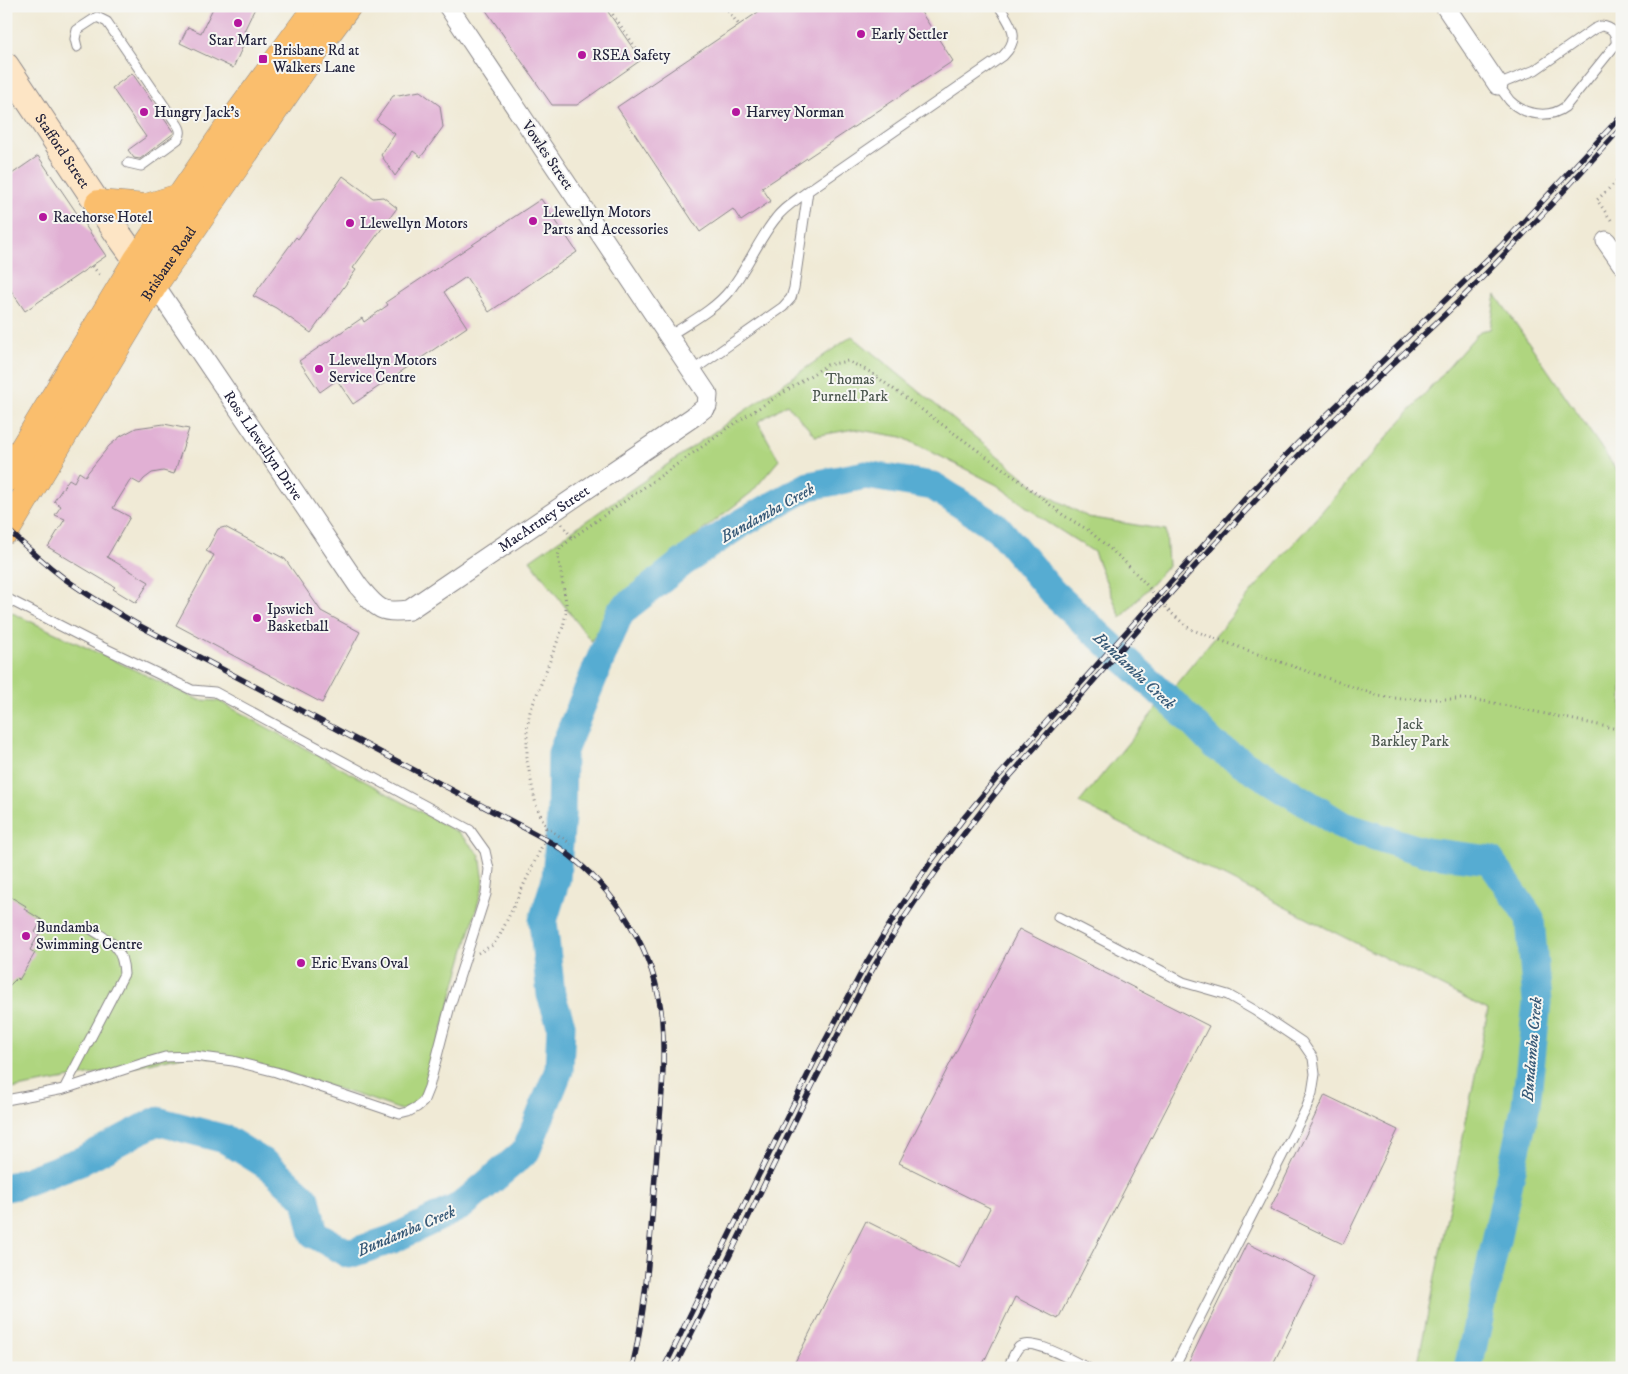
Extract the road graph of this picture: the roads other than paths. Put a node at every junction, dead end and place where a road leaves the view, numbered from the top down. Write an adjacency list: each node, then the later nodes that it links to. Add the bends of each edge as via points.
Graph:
1 (347, 6): 16 (main road, Brisbane Road)
2 (448, 6): 17 (street, Vowles Street)
3 (999, 6): 10 (lane, via 1013,28 1010,50)
4 (1445, 6): 8 (street)
5 (308, 10): 11 (main road, Brisbane Road)
6 (77, 47): 9 (lane, via 77,30 97,16 108,22 179,126 178,139 141,166)
7 (6, 66): 12 (main road, Stafford Street)
8 (1498, 85): 8 (lane, via 1535,70 1594,29 1607,26 1615,33 1616,44 1560,111 1547,115 1525,110 1510,101)
9 (128, 163)
10 (808, 190): 17 (lane, via 776,217 729,291 710,310); 18 (lane, via 791,298 778,311)
11 (182, 197): 12 (main road, via 146,208); 14 (main road, Brisbane Road)
12 (99, 204): 14 (main road, Stafford Street)
13 (1606, 241): 15 (street)
14 (137, 261): 16 (main road, Stafford Street); 20 (main road, Brisbane Road)
15 (1622, 264)
16 (154, 284): 21 (main road, Brisbane Road); 23 (street, Ross Llewellyn Drive)
17 (669, 336): 18 (street, Vowles Street)
18 (692, 371): 19 (street, Vowles Street, via 708,395)
19 (708, 406): 23 (street, MacArtney Street, via 409,610 391,612)
20 (6, 478)
21 (6, 530)
22 (6, 598): 26 (lane, via 192,690 215,692 470,830 485,851 489,869 486,894 450,1006 429,1087 422,1102 408,1112 400,1114 276,1072 194,1056 165,1057)
23 (374, 605)
24 (1058, 916): 30 (lane, via 1183,982 1228,996 1254,1010 1302,1042 1313,1058 1315,1074 1306,1108)
25 (89, 928): 26 (lane, via 117,949 124,962 124,974)
26 (64, 1088): 27 (lane)
27 (6, 1100)
28 (1008, 1368): 29 (lane, via 1019,1347 1028,1343)
29 (1088, 1368)
30 (1174, 1368)

